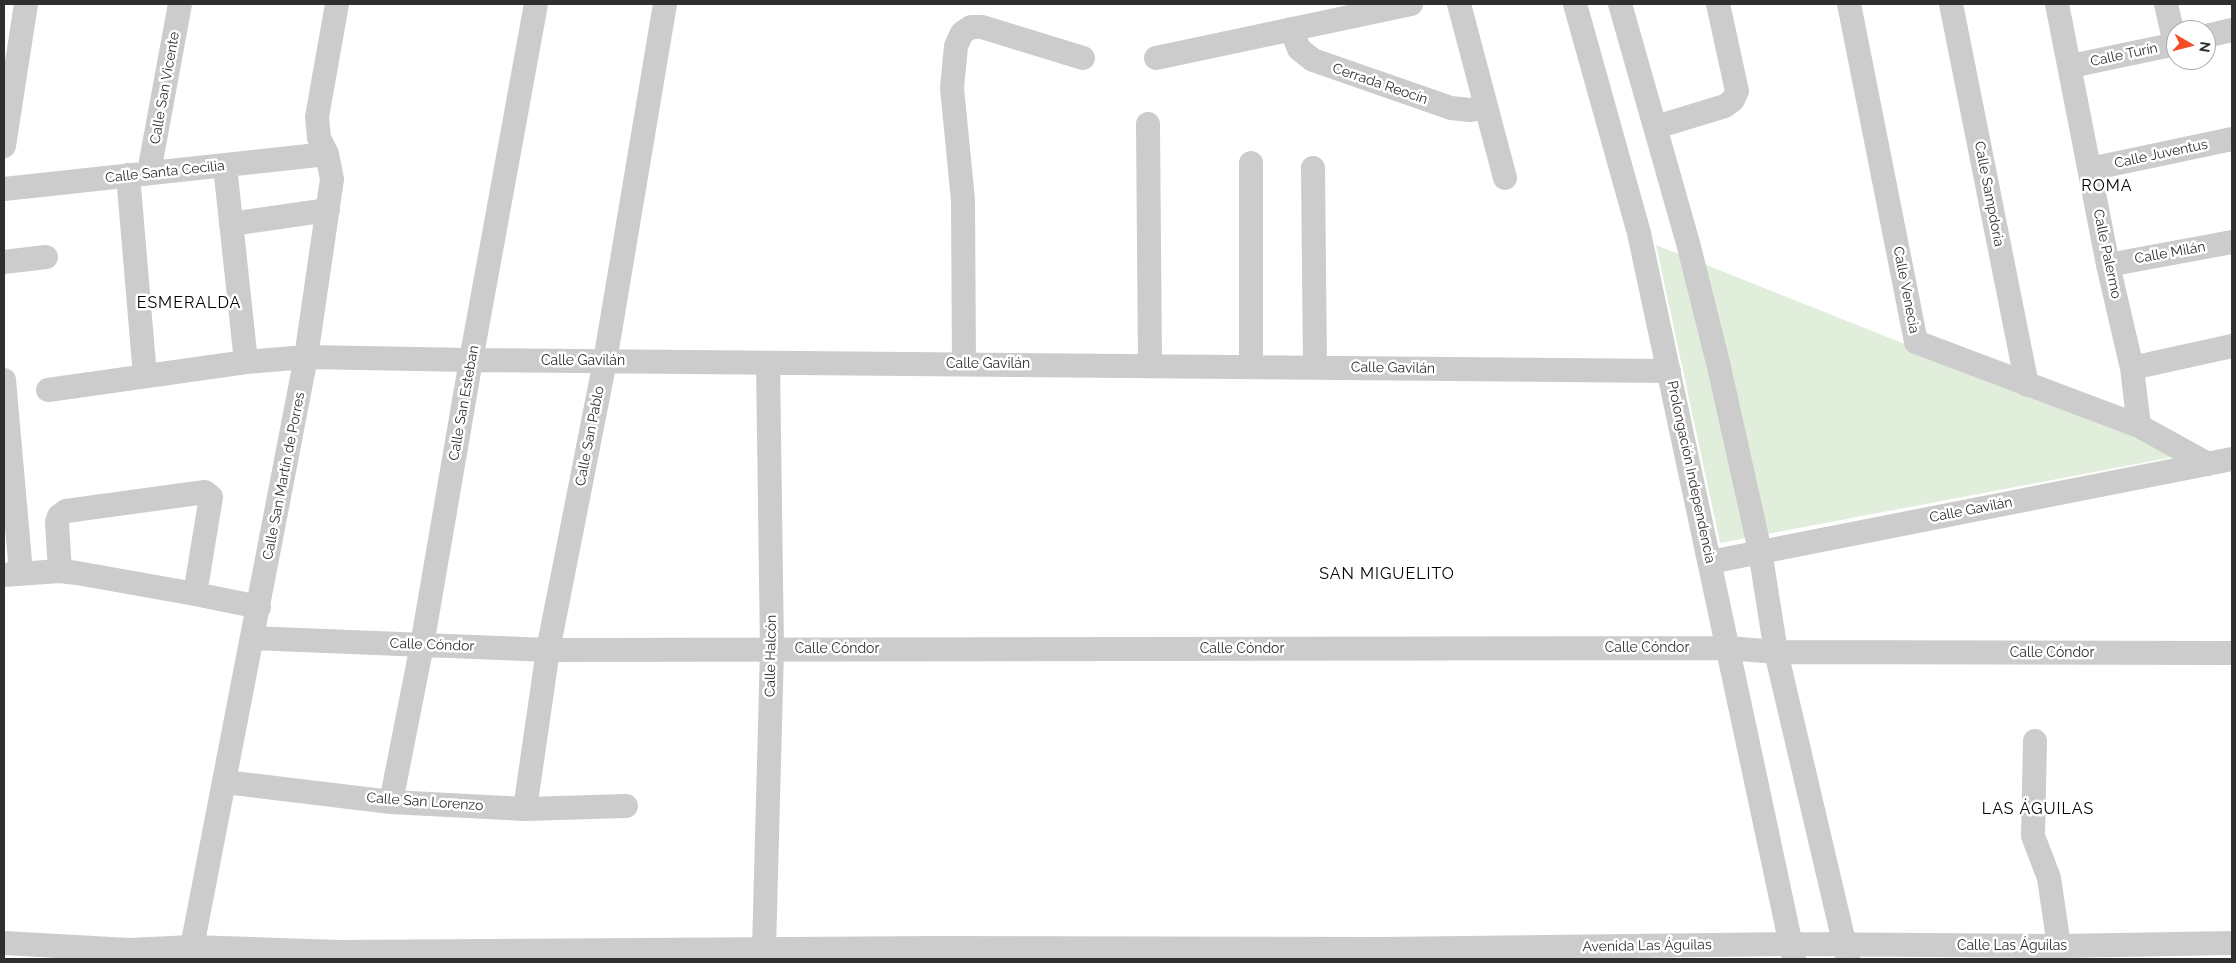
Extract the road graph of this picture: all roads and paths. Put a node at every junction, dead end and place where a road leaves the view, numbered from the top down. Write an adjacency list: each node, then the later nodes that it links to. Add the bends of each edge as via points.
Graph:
1 (26, 4): 27 (street)
2 (180, 4): 33 (street, Calle San Vicente)
3 (337, 4): 28 (street, Calle San Martín de Porres, via 317,118 319,138)
4 (536, 4): 44 (street, Calle San Esteban)
5 (666, 4): 45 (street, Calle San Pablo)
6 (1411, 4): 16 (street)
7 (1460, 4): 23 (street)
8 (1575, 4): 53 (street, Prolongación Independencia, via 1639,233)
9 (1620, 4): 25 (street)
10 (1718, 4): 25 (street, via 1737,91 1734,100 1725,106)
11 (1849, 4): 56 (street, Calle Venecia, via 1916,342)
12 (1950, 4): 56 (street, Calle Sampdoria)
13 (2057, 4): 22 (street, Calle Palermo)
14 (2166, 4): 15 (street)
15 (2170, 20)
16 (1291, 29): 21 (street); 23 (street, Cerrada Reocín, via 1299,49 1314,60 1451,108 1470,110)
17 (2232, 30): 18 (street)
18 (2216, 34)
19 (2166, 46): 22 (street, Calle Turín)
20 (1083, 58): 48 (street, via 982,27 971,27 962,33 956,46 952,88 963,200)
21 (1156, 58)
22 (2071, 66): 32 (street, Calle Palermo)
23 (1486, 107): 34 (street)
24 (1148, 124): 49 (street)
25 (1656, 126): 61 (street, via 1719,367)
26 (2232, 138): 32 (street, Calle Juventus)
27 (4, 146)
28 (327, 154): 30 (street, Calle Santa Cecilia); 36 (street, Calle San Martín de Porres, via 332,179)
29 (1251, 163): 50 (street)
30 (225, 166): 33 (street, Calle Santa Cecilia); 37 (street)
31 (1313, 168): 51 (street)
32 (2090, 169): 41 (street, Calle Palermo)
33 (139, 173): 35 (street, Calle Santa Cecilia); 54 (street, Calle San Vicente)
34 (1505, 178)
35 (4, 189)
36 (328, 210): 37 (street); 43 (street, Calle San Martín de Porres)
37 (230, 224): 46 (street)
38 (2232, 242): 41 (street, Calle Milán)
39 (46, 257): 40 (street)
40 (4, 262)
41 (2108, 265): 52 (street, Calle Palermo)
42 (2232, 346): 52 (street)
43 (306, 357): 44 (street, Calle Gavilán); 46 (street, Calle Gavilán); 66 (street, Calle San Martín de Porres)
44 (471, 360): 45 (street, Calle Gavilán); 68 (street, Calle San Esteban)
45 (604, 361): 47 (street, Calle Gavilán); 70 (street, Calle San Pablo)
46 (246, 362): 54 (street, Calle Gavilán)
47 (768, 362): 48 (street, Calle Gavilán); 71 (street, Calle Halcón)
48 (964, 364): 49 (street, Calle Gavilán)
49 (1150, 366): 50 (street, Calle Gavilán)
50 (1251, 367): 51 (street, Calle Gavilán)
51 (1315, 367): 53 (street, Calle Gavilán)
52 (2132, 368): 58 (street, Calle Palermo)
53 (1669, 371): 62 (street, Prolongación Independencia)
54 (145, 376): 57 (street, Calle Gavilán)
55 (4, 380): 64 (street, via 20,561)
56 (2026, 385): 58 (street, Calle Venecia)
57 (48, 390)
58 (2139, 426): 60 (street)
59 (2232, 459): 60 (street, Calle Gavilán)
60 (2208, 464): 61 (street, Calle Gavilán)
61 (1760, 551): 62 (street, Calle Gavilán); 72 (street)
62 (1710, 562): 69 (street, Prolongación Independencia)
63 (60, 571): 64 (street); 65 (street); 65 (street, via 58,522 66,511 205,492 211,497)
64 (11, 574)
65 (195, 594): 66 (street)
66 (259, 606): 67 (street, Calle San Martín de Porres)
67 (252, 638): 68 (street, Calle Cóndor); 75 (street, Calle San Martín de Porres)
68 (422, 645): 70 (street, Calle Cóndor); 76 (street, Calle San Esteban)
69 (1728, 648): 71 (street, Calle Cóndor); 72 (street, Calle Cóndor); 84 (street, Prolongación Independencia)
70 (548, 650): 71 (street, Calle Cóndor); 78 (street, Calle San Pablo)
71 (772, 650): 83 (street, Calle Halcón)
72 (1776, 652): 73 (street, Calle Cóndor); 85 (street)
73 (2232, 653)
74 (2035, 741): 81 (street, via 2033,836 2049,878)
75 (225, 782): 76 (street, Calle San Lorenzo); 82 (street, Calle San Martín de Porres)
76 (391, 802): 78 (street, Calle San Lorenzo)
77 (626, 806): 78 (street, Calle San Lorenzo)
78 (525, 809)
79 (4, 943): 86 (street, Avenida Las Águilas)
80 (2232, 944): 81 (street, Calle Las Águilas)
81 (2059, 946): 85 (street, Calle Las Águilas)
82 (192, 947): 86 (street, Avenida Las Águilas); 87 (street, Avenida Las Águilas)
83 (764, 950): 88 (street, Avenida Las Águilas); 91 (street, Avenida Las Águilas)
84 (1793, 952): 85 (street, Calle Las Águilas); 90 (street, Avenida Las Águilas)
85 (1847, 952)
86 (129, 954)
87 (221, 954): 92 (street, Avenida Las Águilas)
88 (1111, 954): 89 (street, Avenida Las Águilas)
89 (1188, 954): 90 (street, Avenida Las Águilas)
90 (1382, 954)
91 (571, 955): 92 (street, Avenida Las Águilas)
92 (339, 956)

